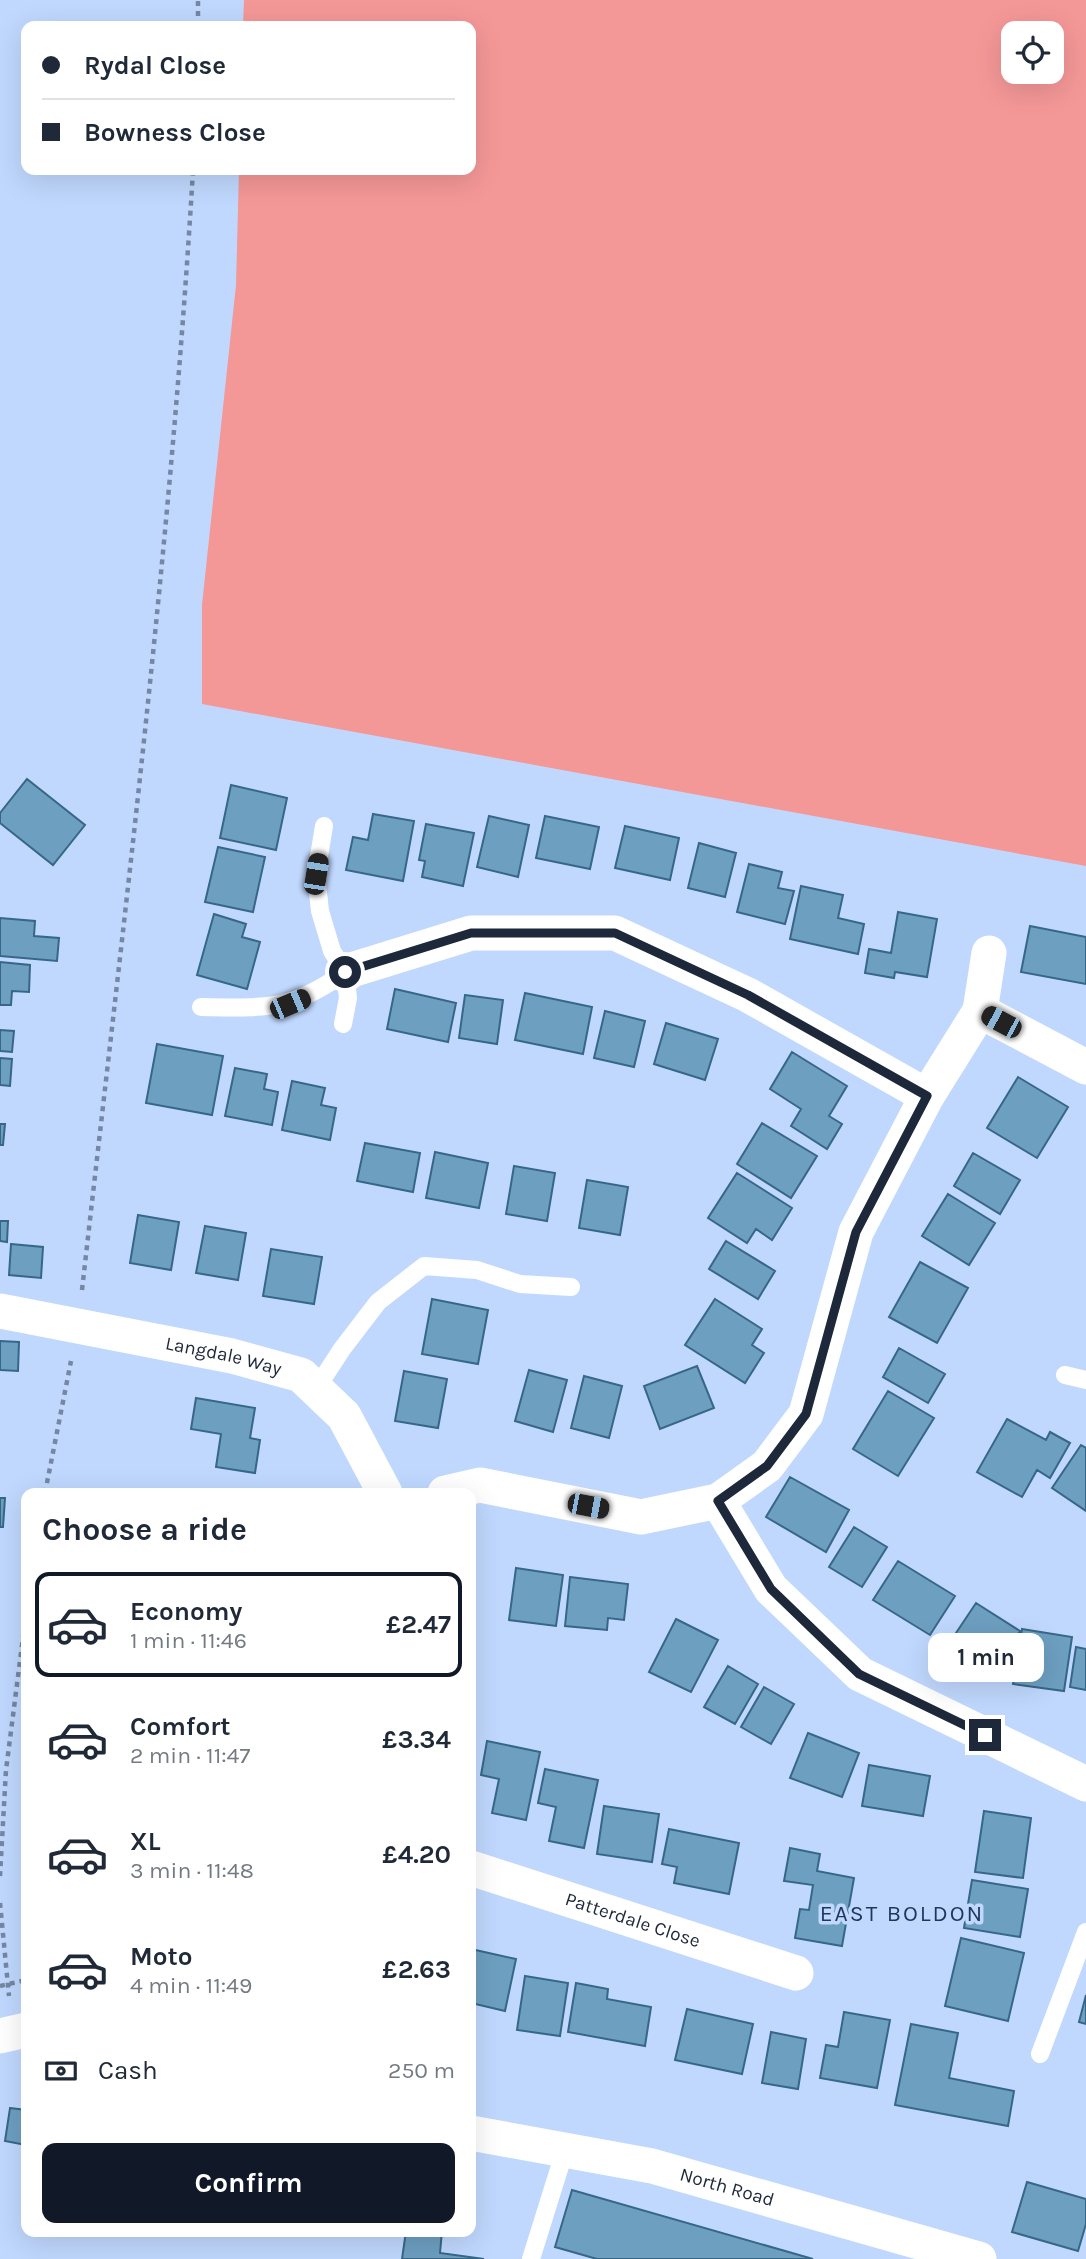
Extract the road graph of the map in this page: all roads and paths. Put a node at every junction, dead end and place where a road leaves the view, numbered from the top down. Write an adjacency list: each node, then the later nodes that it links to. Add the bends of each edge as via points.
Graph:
1 (198, 0): 2 (path)
2 (198, 21)
3 (193, 175): 14 (path, via 185,308 139,774)
4 (324, 826): 6 (lane, via 316,874 320,911 332,951)
5 (989, 953): 8 (street)
6 (345, 972): 7 (lane, via 317,993 290,1004); 9 (lane, via 348,998); 11 (street, via 471,933 615,933 748,995)
7 (201, 1007)
8 (980, 1011): 10 (street); 11 (street)
9 (343, 1024)
10 (1086, 1067)
11 (927, 1096): 21 (street, via 856,1232 806,1414 767,1466)
12 (571, 1287): 17 (lane, via 520,1284 477,1270 424,1266 378,1302)
13 (0, 1311): 14 (street, Langdale Way)
14 (78, 1326): 17 (street, Langdale Way, via 232,1356 301,1375); 18 (path)
15 (1065, 1375): 16 (lane)
16 (1086, 1380)
17 (316, 1389): 19 (street, Langdale Way, via 344,1416)
18 (46, 1488)
19 (382, 1488)
20 (467, 1488): 21 (street, via 480,1485 641,1517)
21 (718, 1501): 23 (street, via 771,1589 859,1674)
22 (21, 1653): 25 (path, via 6,1770)
23 (1086, 1784)
24 (476, 1870): 28 (street, Patterdale Close)
25 (0, 1876)
26 (0, 1903): 30 (path)
27 (1086, 1932): 33 (lane)
28 (796, 1973)
29 (21, 1981): 30 (path)
30 (7, 1985): 31 (path); 32 (path)
31 (0, 1986)
32 (14, 2033)
33 (1040, 2054)
34 (476, 2134): 35 (street, North Road)
35 (565, 2150): 36 (lane); 37 (street, North Road, via 652,2165)
36 (531, 2259)
37 (979, 2259)

